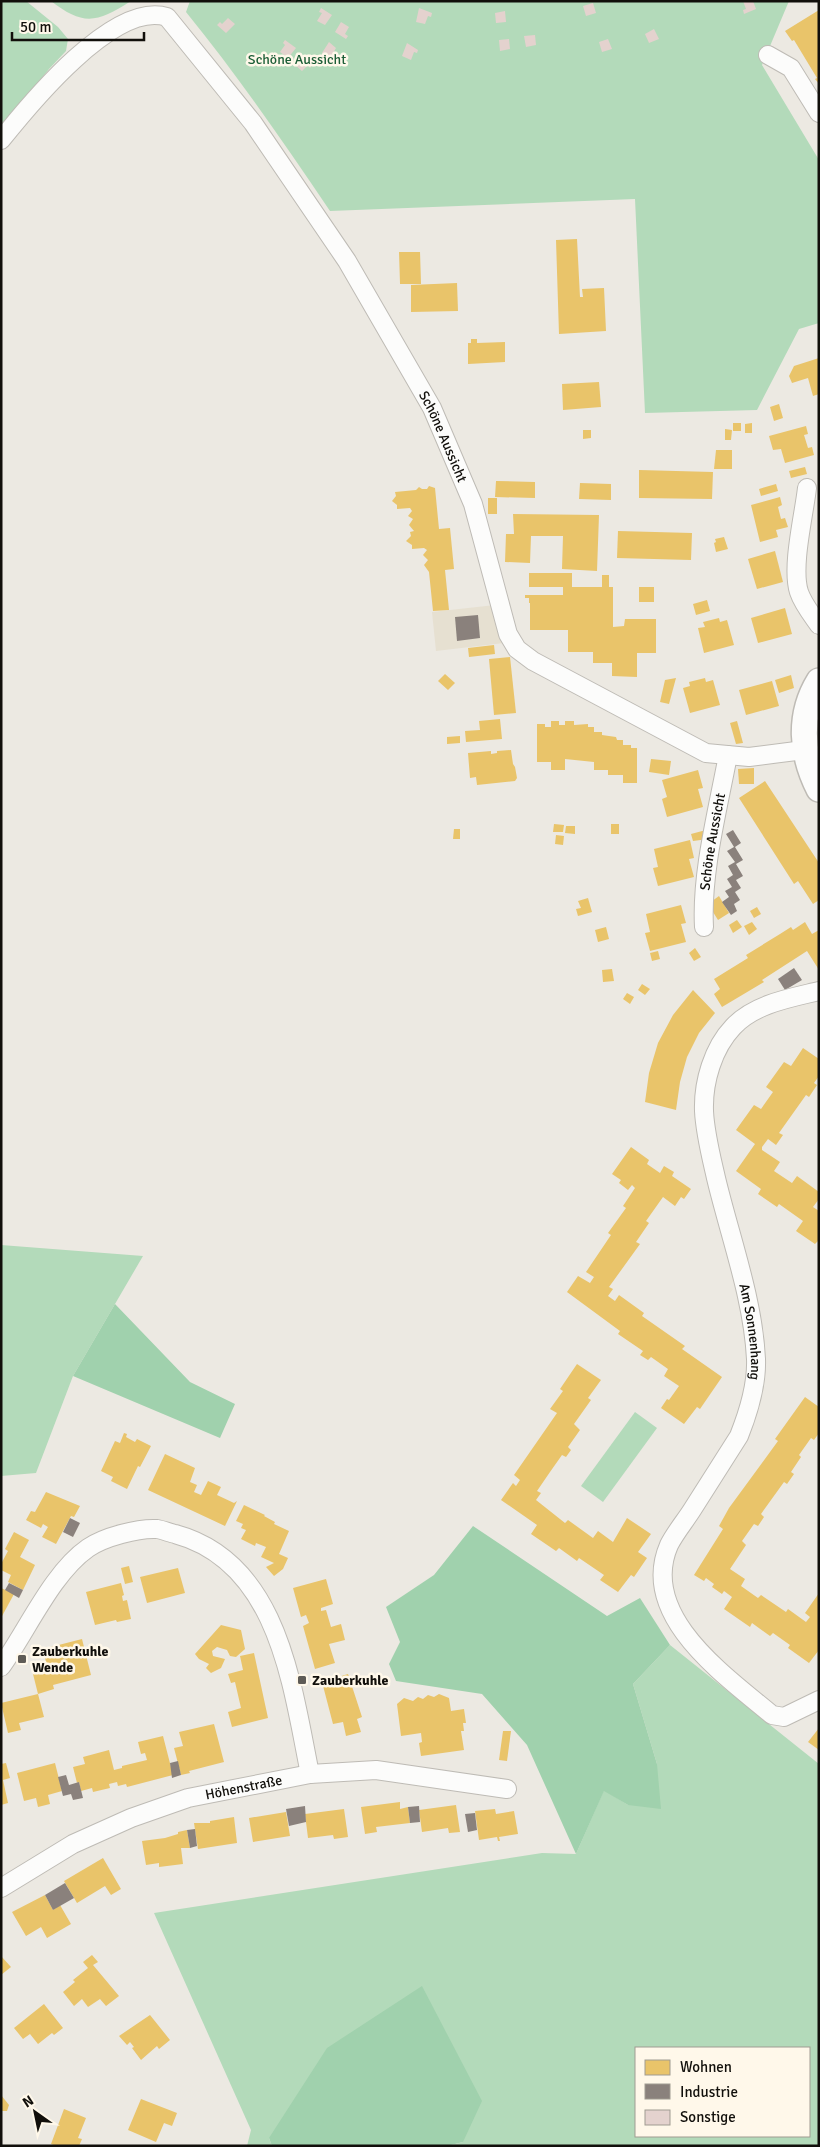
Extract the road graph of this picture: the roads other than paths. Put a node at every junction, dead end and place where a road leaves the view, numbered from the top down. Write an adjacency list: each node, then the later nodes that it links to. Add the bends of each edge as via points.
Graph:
1 (768, 55): 2 (street, via 790,68)
2 (819, 113)
3 (1, 140): 8 (street, Schöne Aussicht, via 44,86 99,31 124,15 138,11 159,12 167,17 249,116 347,261 432,408 473,504 508,634 517,649 533,662 672,736 706,753)
4 (807, 488): 5 (street, via 797,566 799,590)
5 (819, 625)
6 (819, 681): 7 (street, via 812,691 804,720)
7 (804, 750): 8 (street, Schöne Aussicht, via 749,757); 9 (street)
8 (728, 756): 10 (street, Schöne Aussicht, via 707,877)
9 (819, 789)
10 (704, 927)
11 (819, 991): 13 (street, Am Sonnenhang, via 757,1010 733,1026 718,1048 706,1080 705,1120 751,1324 756,1359 754,1387 739,1436 670,1545 663,1566 663,1585 675,1619 691,1644 772,1716 784,1717)
12 (1, 1667): 14 (street, via 62,1572 88,1548 115,1535 157,1529 190,1538 226,1560 261,1600 278,1636 291,1682)
13 (819, 1700)
14 (310, 1774): 15 (street, Höhenstraße, via 376,1770); 16 (street, Höhenstraße, via 188,1798 130,1818 73,1844)
15 (507, 1789)
16 (1, 1888)

